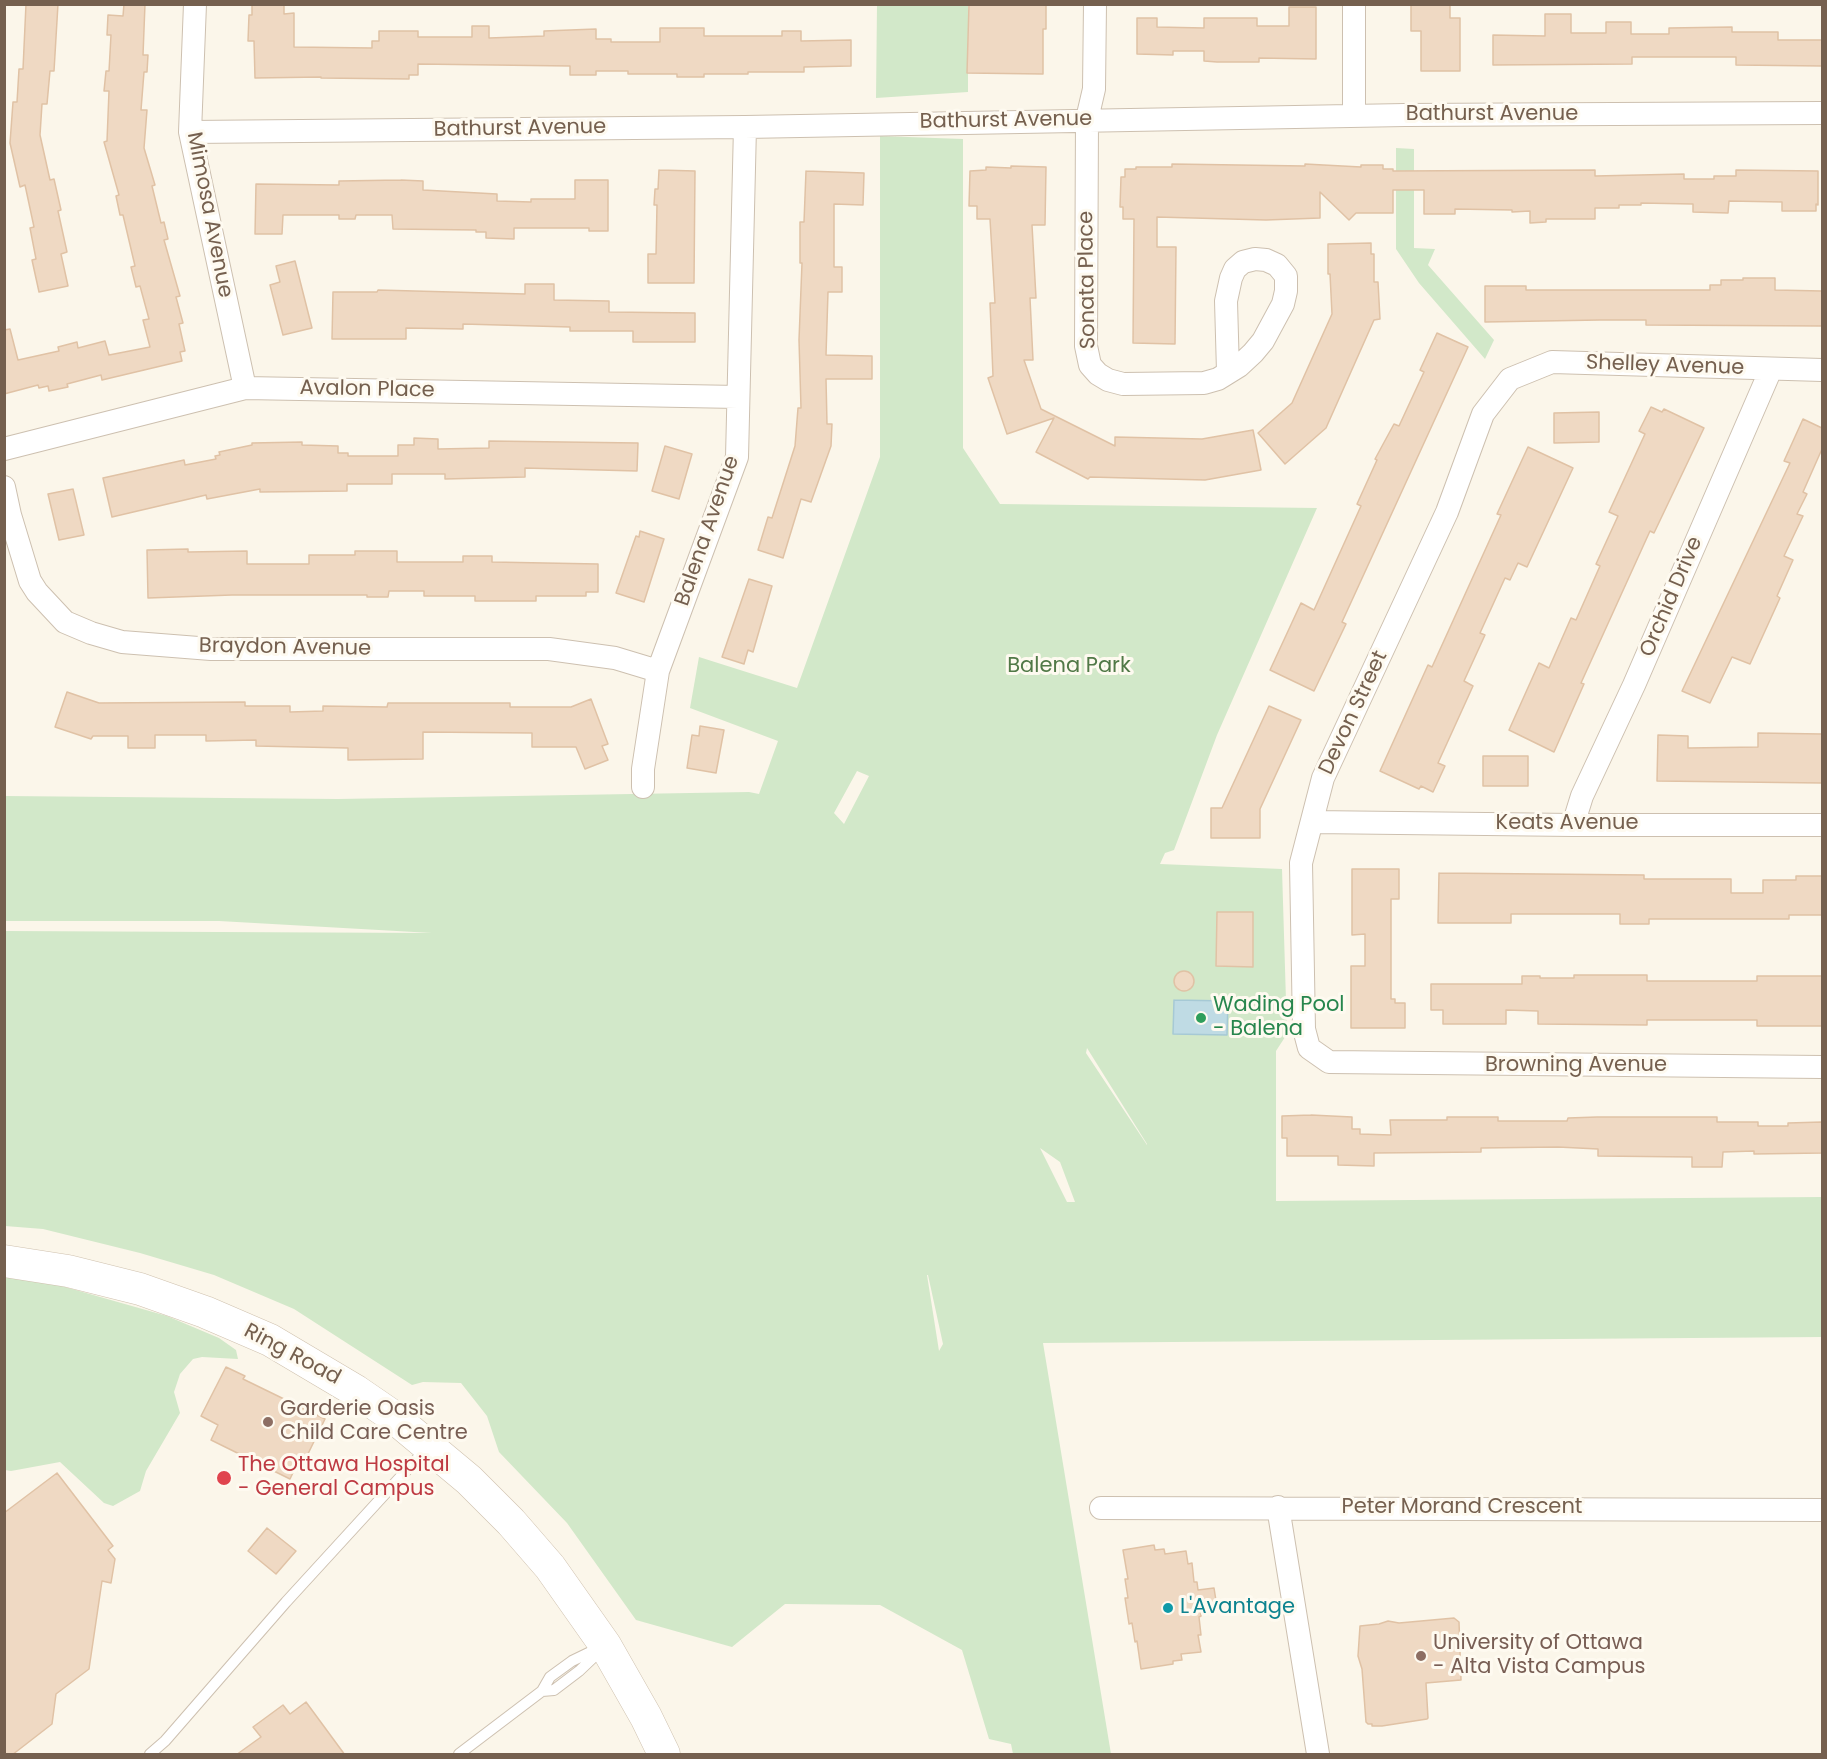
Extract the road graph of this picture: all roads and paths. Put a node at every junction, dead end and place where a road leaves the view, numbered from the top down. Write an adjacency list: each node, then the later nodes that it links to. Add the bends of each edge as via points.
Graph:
1 (195, 4): 8 (street, Mimosa Avenue)
2 (1095, 4): 6 (street, via 1094,89)
3 (1354, 4): 5 (street)
4 (1822, 113): 5 (street, Bathurst Avenue)
5 (1354, 116): 6 (street, Bathurst Avenue)
6 (1087, 119): 7 (street, Bathurst Avenue); 11 (street, Sonata Place, via 1086,346 1090,365 1108,380 1123,384 1204,382)
7 (745, 127): 8 (street, Bathurst Avenue); 14 (street, Balena Avenue)
8 (190, 132): 13 (street, Mimosa Avenue)
9 (1771, 369): 10 (street, Shelley Avenue); 12 (street, Shelley Avenue, via 1552,362); 20 (street, Orchid Drive, via 1582,796)
10 (1822, 370)
11 (1228, 372)
12 (1510, 379): 19 (street, Devon Street, via 1483,414 1447,512 1323,778)
13 (245, 388): 14 (street, Avalon Place); 15 (street, Avalon Place)
14 (738, 397): 17 (street, Balena Avenue, via 737,457)
15 (4, 449)
16 (4, 487): 17 (street, Braydon Avenue, via 30,581 37,592 65,622 122,642 211,649 549,649 615,658)
17 (658, 671): 18 (street, Balena Avenue)
18 (643, 787)
19 (1312, 822): 20 (street, Keats Avenue); 22 (street, Devon Street, via 1301,863 1304,1029 1309,1048)
20 (1573, 825): 21 (street, Keats Avenue)
21 (1822, 825)
22 (1329, 1062): 23 (street, Browning Avenue)
23 (1822, 1067)
24 (4, 1261): 25 (street, Ring Road, via 68,1271 140,1289 216,1316 313,1364 391,1415)
25 (429, 1446): 29 (street, Ring Road, via 511,1522 550,1567); 30 (lane)
26 (1278, 1507): 27 (street, Peter Morand Crescent); 28 (street, Peter Morand Crescent); 33 (street)
27 (1101, 1508)
28 (1822, 1510)
29 (606, 1645): 31 (lane, via 550,1677 542,1691); 32 (street, Ring Road)
30 (150, 1755)
31 (459, 1755)
32 (664, 1755)
33 (1318, 1755)

